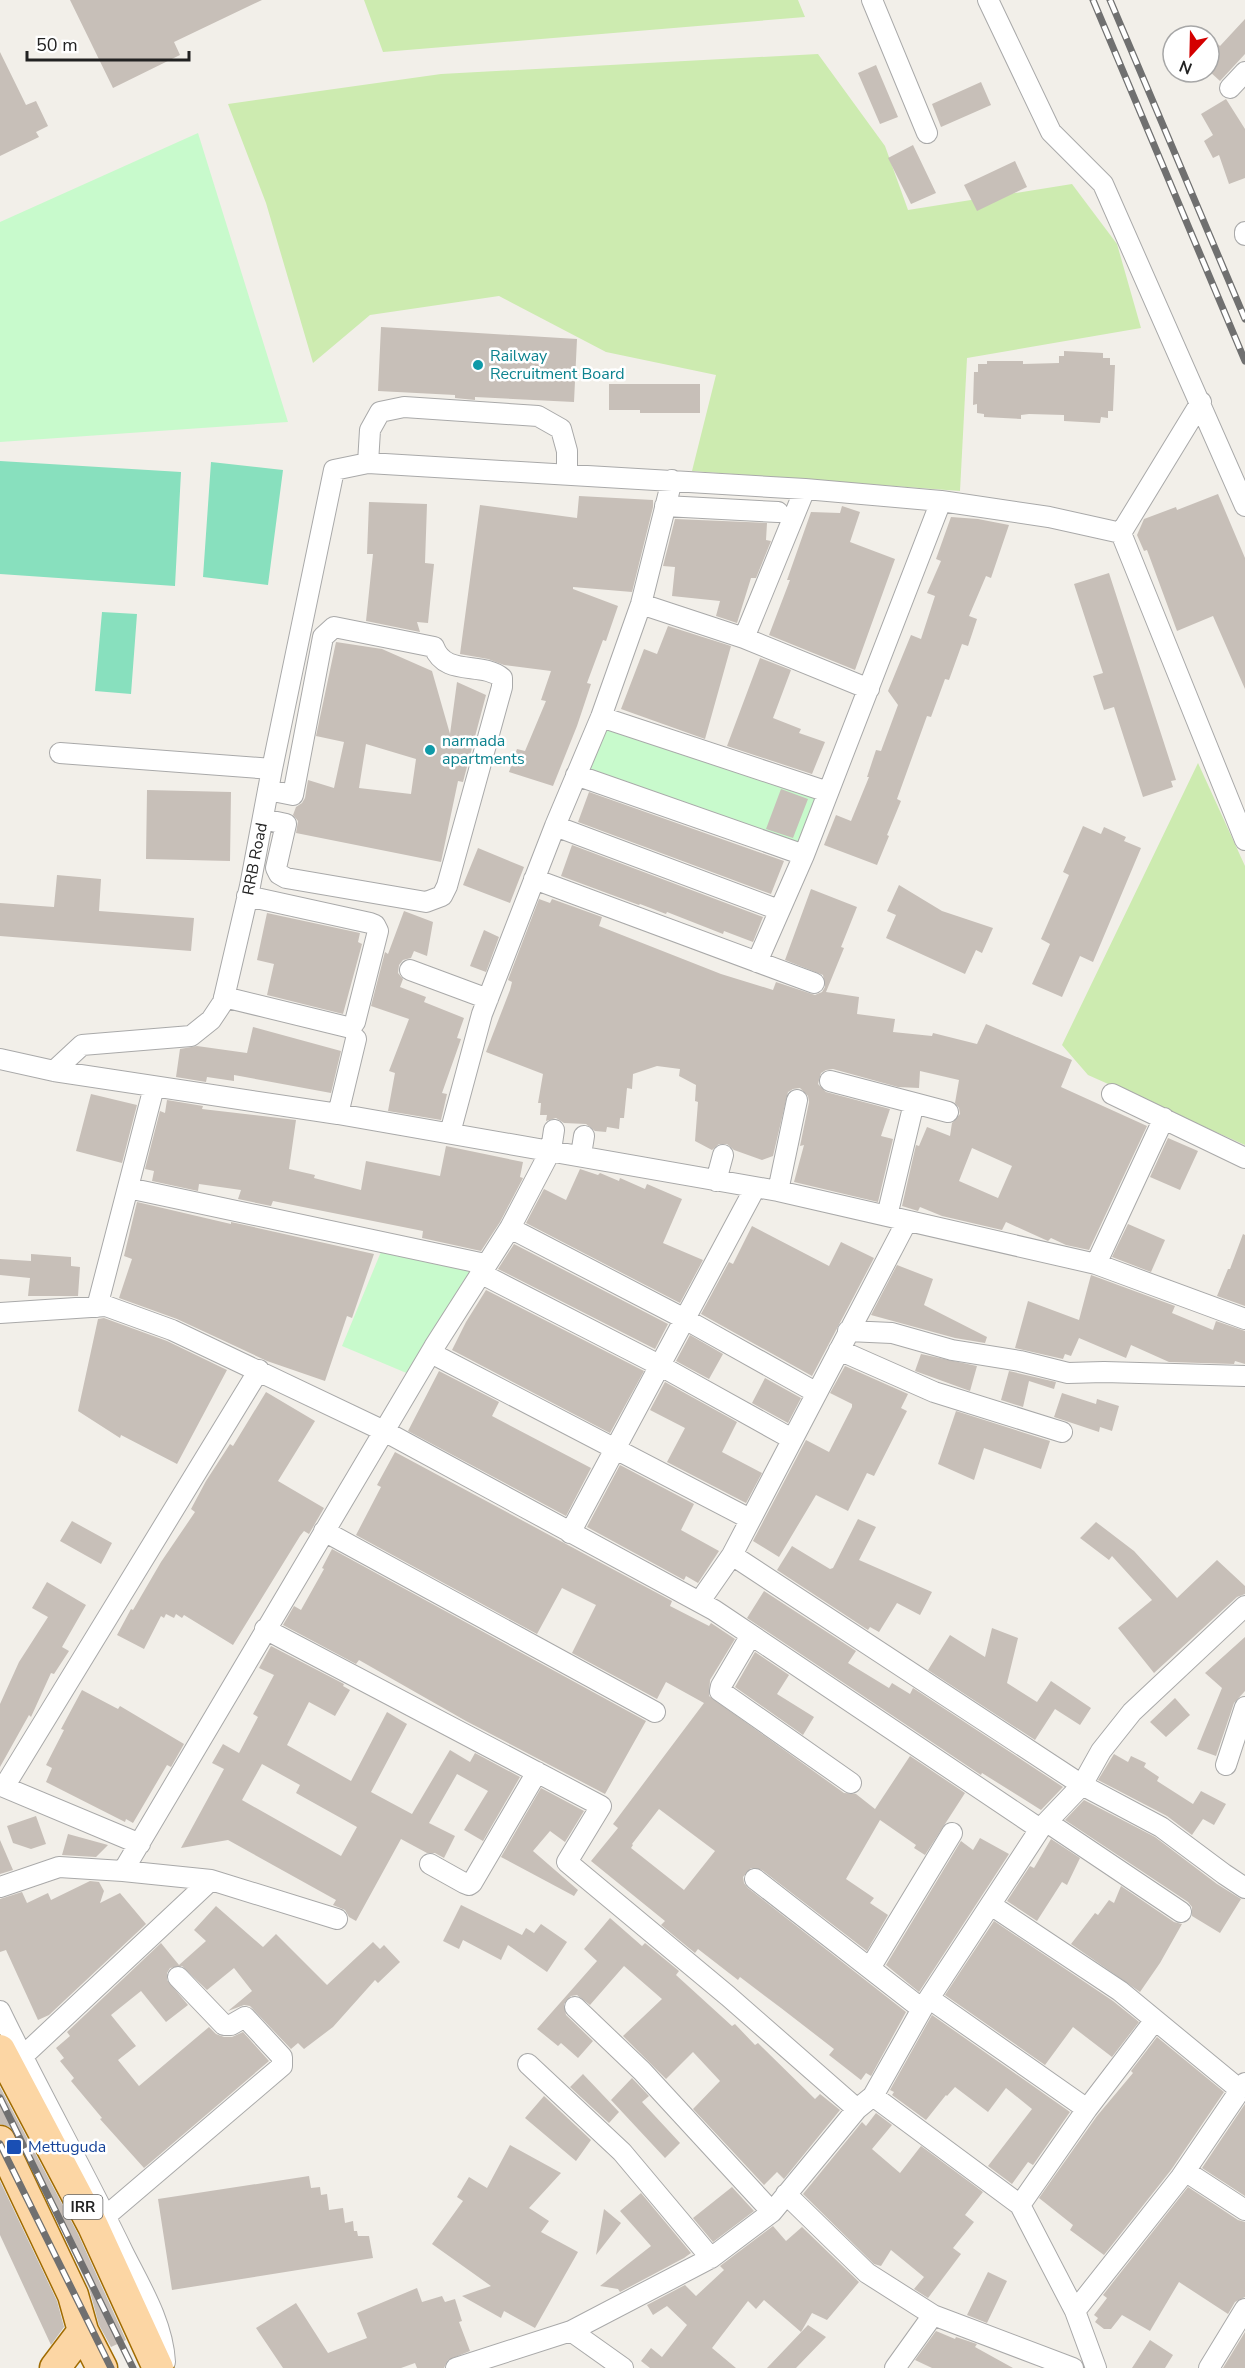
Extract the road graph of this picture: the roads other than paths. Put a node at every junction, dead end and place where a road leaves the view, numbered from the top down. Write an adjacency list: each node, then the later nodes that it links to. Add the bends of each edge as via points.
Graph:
1 (872, 0): 5 (street)
2 (988, 0): 6 (street, via 1052,132 1103,184)
3 (1245, 72): 4 (street)
4 (1230, 88)
5 (927, 133)
6 (1201, 402): 13 (street); 15 (street)
7 (368, 463): 8 (street); 8 (street, via 370,430 380,412 404,407 538,416 561,429); 22 (street, RRB Road, via 334,470)
8 (567, 473): 9 (street)
9 (672, 480): 10 (street); 12 (street)
10 (805, 489): 11 (street); 18 (street)
11 (941, 501): 15 (street, via 1049,517); 19 (street)
12 (670, 506): 14 (street); 16 (street); 17 (street)
13 (1245, 506)
14 (778, 512)
15 (1121, 533): 30 (street)
16 (660, 577)
17 (641, 604): 18 (street); 20 (street)
18 (744, 638): 19 (street)
19 (869, 689): 25 (street)
20 (601, 717): 23 (street); 25 (street)
21 (60, 753): 22 (street)
22 (272, 769): 24 (street, RRB Road)
23 (576, 775): 29 (street); 31 (street)
24 (268, 790): 26 (street); 27 (street, RRB Road)
25 (828, 792): 31 (street)
26 (293, 795): 28 (street); 28 (street, via 323,637 334,627 434,647 442,660 496,673 502,678 442,896 426,902 286,878 276,868)
27 (263, 819): 28 (street); 33 (street, RRB Road)
28 (286, 824)
29 (555, 826): 32 (street); 34 (street)
30 (1245, 840)
31 (804, 855): 34 (street)
32 (534, 879): 35 (street); 39 (street)
33 (248, 896): 38 (street, RRB Road); 38 (street, via 370,923 378,931 352,1026)
34 (779, 910): 35 (street)
35 (757, 962): 37 (street)
36 (410, 970): 39 (street)
37 (814, 983)
38 (224, 997): 42 (street, RRB Road, via 211,1020 191,1036 82,1045)
39 (488, 999): 51 (street)
40 (356, 1039): 49 (street)
41 (0, 1059): 42 (street)
42 (54, 1071): 44 (street)
43 (830, 1081): 47 (street)
44 (154, 1088): 49 (street); 58 (street)
45 (1112, 1094): 50 (street)
46 (797, 1100): 60 (street)
47 (914, 1102): 48 (street); 61 (street)
48 (948, 1112)
49 (338, 1114): 51 (street)
50 (1164, 1118): 56 (street); 64 (street)
51 (450, 1133): 53 (street)
52 (584, 1136): 54 (street)
53 (553, 1140): 54 (street); 63 (street)
54 (581, 1155): 57 (street)
55 (723, 1155): 57 (street)
56 (1245, 1158)
57 (716, 1181): 59 (street)
58 (128, 1188): 65 (street); 66 (street)
59 (754, 1188): 60 (street); 68 (street)
60 (778, 1191): 61 (street)
61 (887, 1216): 62 (street)
62 (907, 1221): 64 (street); 70 (street)
63 (510, 1228): 65 (street); 68 (street)
64 (1096, 1264): 69 (street)
65 (482, 1269): 72 (street); 73 (street)
66 (97, 1307): 67 (street); 74 (street, via 106,1306 172,1330)
67 (0, 1313)
68 (683, 1318): 73 (street); 76 (street)
69 (1245, 1319)
70 (848, 1331): 71 (street); 75 (street, via 892,1333 952,1350 1068,1373)
71 (839, 1350): 76 (street); 78 (street, via 934,1392)
72 (431, 1353): 77 (street); 80 (street)
73 (659, 1365): 79 (street); 80 (street)
74 (259, 1370): 77 (street); 97 (street, via 4,1787)
75 (1245, 1376)
76 (817, 1393): 79 (street)
77 (384, 1431): 82 (street); 83 (street)
78 (1062, 1432)
79 (792, 1439): 81 (street)
80 (614, 1450): 81 (street); 83 (street)
81 (750, 1519): 84 (street)
82 (324, 1531): 87 (street); 90 (street)
83 (570, 1533): 85 (street)
84 (732, 1555): 85 (street); 94 (street)
85 (700, 1601): 88 (street)
86 (1245, 1606): 94 (street, via 1132,1712 1101,1751)
87 (265, 1629): 92 (street); 97 (street)
88 (751, 1635): 93 (street, via 720,1691); 95 (street)
89 (1245, 1707): 91 (street)
90 (655, 1712)
91 (1226, 1765)
92 (537, 1772): 98 (street, via 472,1882 468,1885); 117 (street, via 601,1806 567,1862)
93 (851, 1783)
94 (1082, 1785): 95 (street); 103 (street, via 1161,1827)
95 (1044, 1826): 104 (street); 105 (street)
96 (952, 1833): 107 (street)
97 (140, 1844): 99 (street)
98 (430, 1864)
99 (123, 1871): 101 (street); 102 (street, via 59,1867)
100 (755, 1879): 107 (street)
101 (211, 1880): 106 (street); 113 (street)
102 (0, 1887)
103 (1245, 1888)
104 (991, 1905): 109 (street); 112 (street, via 1120,1991)
105 (1181, 1912)
106 (337, 1919)
107 (870, 1968): 109 (street)
108 (178, 1977): 126 (street, via 224,2025 245,2018 282,2057 282,2066)
109 (926, 2004): 116 (street); 118 (street)
110 (575, 2007): 125 (street, via 642,2071)
111 (0, 2011): 113 (street)
112 (1155, 2019): 115 (street); 118 (street)
113 (11, 2053): 126 (street); 136 (main road, IRR)
114 (528, 2064): 127 (street, via 622,2152)
115 (1242, 2086): 121 (street)
116 (873, 2096): 117 (street); 123 (street)
117 (857, 2109): 122 (street)
118 (1087, 2109): 123 (street)
119 (1236, 2111): 121 (street)
120 (0, 2141): 131 (main road, IRR, via 73,2295)
121 (1190, 2175): 124 (street); 129 (street)
122 (786, 2194): 125 (street); 130 (street, via 867,2273)
123 (1020, 2205): 129 (street)
124 (1245, 2210)
125 (772, 2211): 127 (street)
126 (106, 2216): 137 (street, via 152,2312 165,2349)
127 (711, 2258): 132 (street)
128 (1245, 2309): 142 (street)
129 (1075, 2311): 141 (street)
130 (933, 2315): 139 (street); 140 (street)
131 (82, 2331): 134 (main road); 135 (main road, IRR)
132 (571, 2331): 133 (street); 138 (street)
133 (462, 2367)
134 (55, 2368)
135 (102, 2368)
136 (158, 2368)
137 (166, 2368)
138 (623, 2368)
139 (895, 2368)
140 (1073, 2368)
141 (1096, 2368)
142 (1209, 2368)

